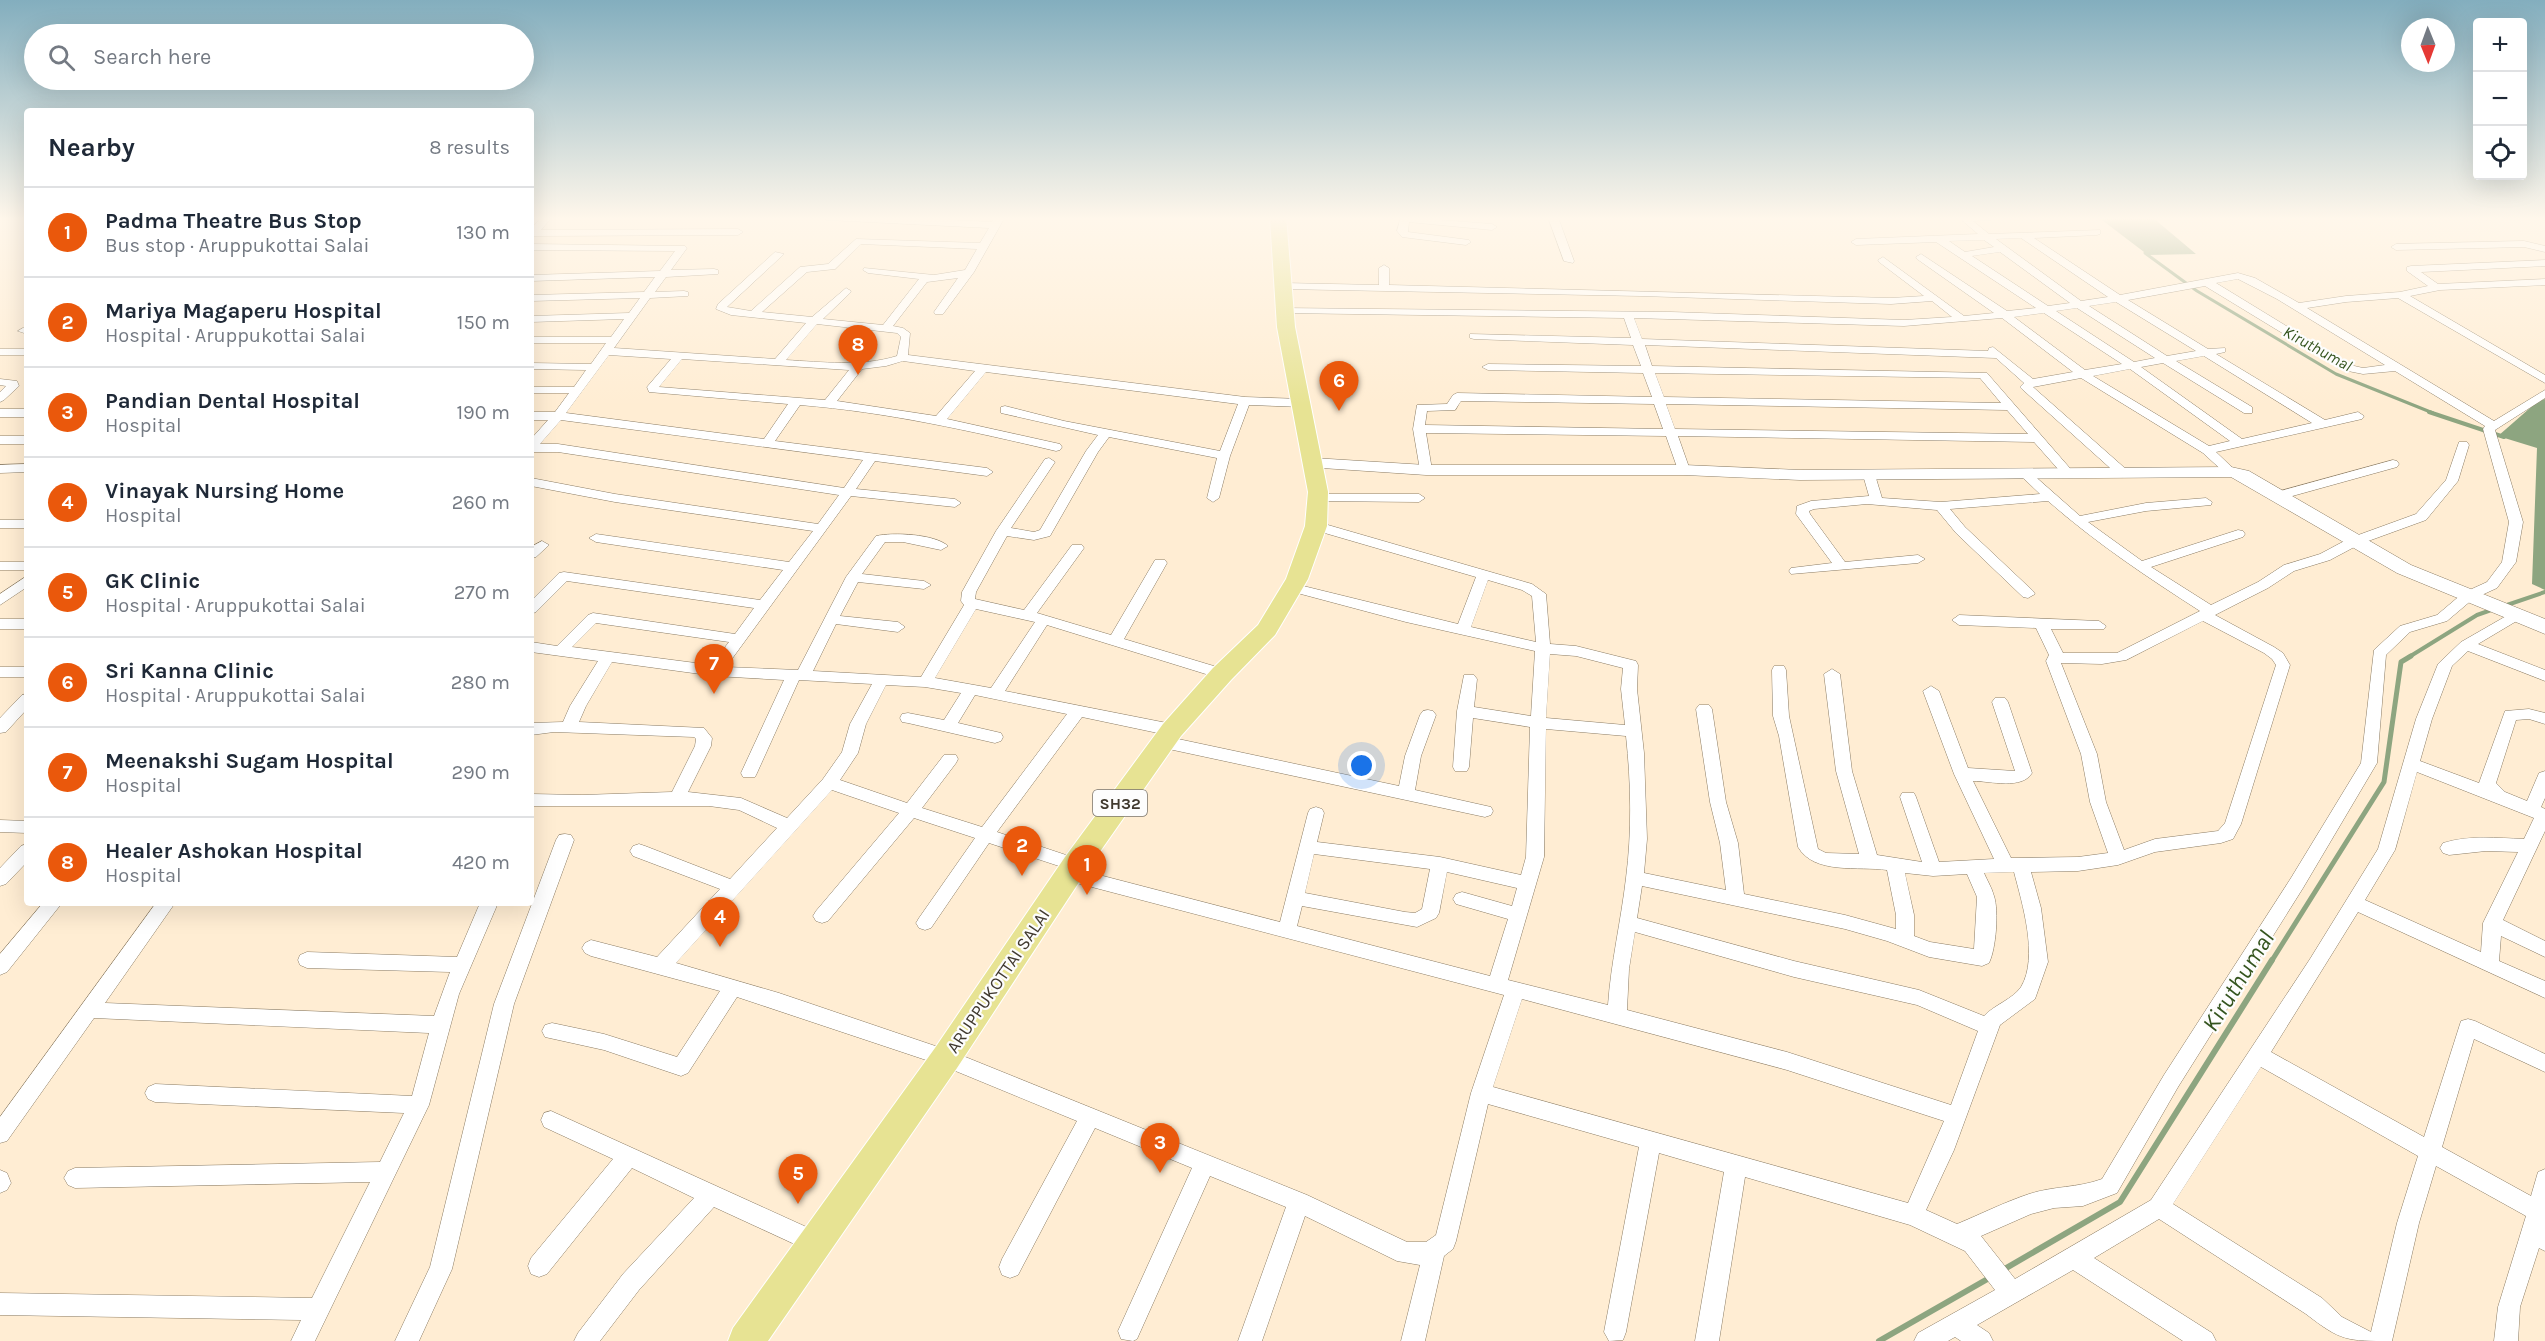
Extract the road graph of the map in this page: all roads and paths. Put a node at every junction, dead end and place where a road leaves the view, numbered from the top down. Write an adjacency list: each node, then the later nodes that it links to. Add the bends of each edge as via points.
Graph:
1 (659, 280): 22 (street)
2 (750, 280): 32 (street, via 722,306 725,310)
3 (792, 280): 32 (street)
4 (922, 280): 39 (street)
5 (963, 280): 31 (street)
6 (1282, 280): 25 (main road, ARUPPUKOTTAI SALAI / SH32)
7 (1384, 280): 19 (street)
8 (1909, 280): 26 (street)
9 (1954, 280): 34 (street)
10 (2000, 280): 30 (street)
11 (2045, 280): 28 (street)
12 (2089, 280): 27 (street)
13 (2219, 280): 16 (street)
14 (2249, 280): 29 (street)
15 (2425, 280): 18 (street)
16 (2206, 282): 27 (street); 58 (street, via 2347,368)
17 (2545, 282): 18 (street)
18 (2435, 287): 23 (street)
19 (1384, 288): 25 (street); 26 (street)
20 (846, 291): 37 (street)
21 (684, 294): 22 (street)
22 (647, 295): 24 (street); 35 (street)
23 (2400, 296): 29 (street); 62 (street)
24 (534, 298)
25 (1283, 298): 33 (street); 75 (main road, ARUPPUKOTTAI SALAI / SH32)
26 (1934, 298): 38 (street)
27 (2118, 299): 28 (street); 48 (street)
28 (2080, 304): 30 (street); 51 (street)
29 (2297, 307): 58 (street)
30 (2044, 309): 34 (street); 53 (street)
31 (939, 312)
32 (754, 314): 37 (street)
33 (1628, 315): 38 (street, via 1904,323); 43 (street)
34 (2005, 315): 38 (street); 61 (street)
35 (631, 316): 36 (street); 42 (street)
36 (534, 320)
37 (814, 320): 39 (street); 52 (street)
38 (1962, 320)
39 (886, 328): 50 (street, via 905,333)
40 (1474, 336): 43 (street)
41 (534, 340): 42 (street)
42 (613, 340): 45 (street)
43 (1638, 342): 59 (street); 66 (street, via 1996,352)
44 (2221, 350): 48 (street)
45 (605, 351): 49 (street); 55 (street)
46 (0, 352): 47 (street)
47 (24, 352)
48 (2204, 352): 51 (street); 85 (street)
49 (680, 356): 52 (street); 73 (street, via 653,390)
50 (902, 358): 56 (street); 60 (street)
51 (2165, 360): 53 (street); 78 (street)
52 (778, 362): 56 (street)
53 (2131, 365): 61 (street); 93 (street)
54 (534, 366): 55 (street)
55 (594, 367): 68 (street)
56 (858, 367): 74 (street)
57 (1488, 367): 59 (street)
58 (2396, 367): 87 (street)
59 (1648, 369): 72 (street); 76 (street, via 1983,375)
60 (982, 370): 71 (street); 84 (street)
61 (2081, 373): 66 (street); 99 (street)
62 (2545, 380)
63 (0, 382): 65 (street)
64 (24, 382): 65 (street)
65 (13, 383): 70 (street)
66 (2031, 383): 111 (street, via 2026,387 2028,390)
67 (534, 390): 68 (street)
68 (576, 390): 82 (street)
69 (2545, 393): 87 (street)
70 (0, 398)
71 (1245, 401): 75 (street); 100 (street)
72 (1659, 401): 76 (street); 86 (street, via 1457,397 1451,407 1421,408); 89 (street)
73 (795, 403): 74 (street); 95 (street)
74 (829, 403): 84 (street)
75 (1302, 403): 103 (main road, ARUPPUKOTTAI SALAI / SH32)
76 (2011, 407): 90 (street)
77 (1005, 410): 88 (street)
78 (2248, 411)
79 (0, 413): 80 (street)
80 (24, 414)
81 (534, 416): 82 (street)
82 (558, 416): 94 (street); 95 (street)
83 (2358, 416): 85 (street)
84 (939, 421): 98 (street)
85 (2323, 424): 93 (street)
86 (1419, 429): 89 (street); 107 (street)
87 (2491, 430): 153 (street, via 2516,522 2509,562)
88 (1107, 432): 100 (street); 132 (street, via 1045,533)
89 (1670, 433): 90 (street); 108 (street)
90 (2037, 438): 113 (street)
91 (0, 440): 92 (street)
92 (24, 440)
93 (2240, 443): 99 (street)
94 (534, 444)
95 (768, 444): 101 (street)
96 (2463, 445): 134 (street, via 2452,481 2421,517)
97 (534, 447): 121 (street)
98 (1056, 447)
99 (2207, 450): 110 (street)
100 (1224, 456): 118 (street)
101 (870, 459): 109 (street); 121 (street)
102 (1049, 462): 132 (street)
103 (1313, 463): 107 (street); 119 (main road, ARUPPUKOTTAI SALAI / SH32)
104 (2393, 464): 116 (street)
105 (24, 468): 106 (street)
106 (0, 469)
107 (1426, 470): 108 (street)
108 (1684, 470): 114 (street)
109 (987, 472)
110 (2231, 472): 111 (street); 116 (street)
111 (2122, 473): 113 (street)
112 (2025, 474): 113 (street); 114 (street); 117 (street)
113 (2069, 474)
114 (1869, 475): 122 (street, via 1877,496)
115 (534, 483): 130 (street)
116 (2278, 496): 134 (street)
117 (2051, 497): 125 (street); 126 (street)
118 (1213, 498)
119 (1318, 498): 120 (street); 129 (main road, ARUPPUKOTTAI SALAI / SH32)
120 (1419, 498)
121 (842, 500): 124 (street); 130 (street)
122 (1872, 501): 125 (street); 143 (street, via 1802,508)
123 (2206, 502): 126 (street, via 2146,507)
124 (955, 503)
125 (1941, 506): 152 (street, via 1951,521)
126 (2078, 520): 144 (street)
127 (0, 524): 128 (street)
128 (24, 524)
129 (1316, 526): 147 (street); 151 (main road, ARUPPUKOTTAI SALAI / SH32)
130 (819, 528): 145 (street)
131 (2238, 534): 144 (street, via 2203,542)
132 (1000, 536): 155 (street, via 968,597)
133 (596, 538): 145 (street)
134 (2355, 541): 153 (street, via 2404,569); 158 (street, via 2325,557 2289,568 2264,585)
135 (542, 545): 138 (street)
136 (941, 546): 148 (street, via 881,539)
137 (1077, 548): 159 (street)
138 (534, 552)
139 (1918, 559): 143 (street)
140 (1161, 563): 172 (street)
141 (0, 566): 142 (street)
142 (24, 566)
143 (1841, 566): 146 (street)
144 (2140, 566): 158 (street)
145 (791, 567): 156 (street)
146 (1796, 571)
147 (1484, 574): 170 (street); 173 (street, via 1539,594)
148 (853, 577): 150 (street); 161 (street)
149 (24, 582): 154 (street)
150 (924, 585)
151 (1291, 587): 170 (street); 183 (main road, ARUPPUKOTTAI SALAI / SH32, via 1268,630)
152 (2028, 594)
153 (2476, 599): 160 (street); 300 (street, via 2442,618 2405,629 2379,653 2369,764 2109,1186 2083,1196 2030,1204)
154 (0, 601)
155 (972, 604): 159 (street); 189 (street)
156 (763, 605): 157 (street, via 564,576); 171 (street)
157 (534, 606)
158 (2206, 613): 178 (street, via 2121,657 2096,661); 236 (street, via 2278,656 2283,665 2233,824 2221,837 2156,846)
159 (1028, 615): 162 (street)
160 (2512, 615): 169 (street); 174 (street)
161 (830, 619): 168 (street); 185 (street)
162 (1044, 619): 172 (street); 192 (street)
163 (1959, 620): 166 (street)
164 (0, 624): 165 (street)
165 (24, 624)
166 (2041, 624): 167 (street); 178 (street)
167 (2099, 626)
168 (898, 627)
169 (2545, 627)
170 (1463, 630): 173 (street)
171 (738, 639): 176 (street, via 593,618); 180 (street)
172 (1115, 641): 183 (street)
173 (1543, 645): 202 (street); 207 (street, via 1631,665)
174 (2466, 645): 186 (street); 211 (street, via 2445,664)
175 (534, 647): 176 (street)
176 (560, 651): 177 (street)
177 (608, 657): 180 (street); 205 (street)
178 (2058, 658): 236 (street, via 2053,661 2089,754 2098,802)
179 (1779, 670): 237 (street, via 1781,713 1809,852 1824,859)
180 (715, 671): 185 (street)
181 (0, 672): 182 (street)
182 (24, 672)
183 (1222, 674): 208 (main road, ARUPPUKOTTAI SALAI / SH32)
184 (1832, 674): 237 (street, via 1844,771)
185 (799, 675): 187 (street); 213 (street)
186 (2545, 676)
187 (882, 679): 189 (street); 216 (street, via 858,724 850,753)
188 (1469, 679): 197 (street)
189 (926, 682): 190 (street)
190 (971, 689): 192 (street); 203 (street)
191 (1931, 691): 214 (street)
192 (994, 694): 196 (street)
193 (24, 702): 198 (street)
194 (2000, 702): 214 (street, via 2024,774)
195 (1704, 709): 250 (street)
196 (1078, 711): 208 (street); 229 (street)
197 (1465, 711): 202 (street); 212 (street)
198 (13, 715): 204 (street)
199 (1428, 715): 217 (street, via 1413,756)
200 (908, 718): 203 (street)
201 (2545, 719): 218 (street, via 2529,714 2510,715 2487,784)
202 (1538, 723): 207 (street); 246 (street, via 1535,857)
203 (948, 727): 209 (street)
204 (0, 728)
205 (569, 728): 206 (street); 220 (street, via 688,730 702,735 703,746)
206 (534, 729)
207 (1632, 731): 244 (street, via 1638,839)
208 (1168, 736): 217 (street); 243 (main road, ARUPPUKOTTAI SALAI / SH32)
209 (995, 737)
210 (950, 759): 222 (street)
211 (2410, 764): 218 (street); 251 (street, via 2386,850)
212 (1461, 767)
213 (749, 773)
214 (1962, 774): 239 (street)
215 (2545, 777): 225 (street)
216 (829, 783): 222 (street); 227 (street)
217 (1406, 794): 223 (street)
218 (2499, 796): 225 (street)
219 (1908, 797): 242 (street)
220 (677, 798): 221 (street); 227 (street, via 736,803)
221 (534, 800)
222 (911, 810): 229 (street); 256 (street)
223 (1485, 811)
224 (1316, 813): 232 (street)
225 (2540, 814): 231 (street)
226 (0, 826): 228 (street)
227 (789, 826): 247 (street)
228 (24, 827)
229 (986, 836): 243 (street); 258 (street)
230 (565, 840): 313 (street, via 504,1004 441,1269)
231 (2529, 846): 233 (street, via 2486,844); 259 (street)
232 (1308, 847): 238 (street); 248 (street)
233 (2449, 848)
234 (639, 851): 247 (street)
235 (24, 854): 245 (street)
236 (2118, 858): 239 (street, via 2078,864)
237 (1869, 861): 240 (street)
238 (1440, 864): 246 (street); 248 (street, via 1430,913 1417,920)
239 (2013, 865): 241 (street); 275 (street, via 2031,908 2039,962 2028,993 1992,1020)
240 (1895, 867): 242 (street); 261 (street, via 1905,915)
241 (1973, 868): 242 (street); 261 (street, via 1986,897 1982,958 1929,949)
242 (1933, 869)
243 (1072, 870): 260 (street); 278 (main road, ARUPPUKOTTAI SALAI / SH32)
244 (1635, 878): 250 (street); 257 (street)
245 (0, 879)
246 (1527, 884): 255 (street)
247 (733, 887): 267 (street)
248 (1295, 898): 260 (street)
249 (1461, 899): 255 (street)
250 (1736, 899): 261 (street, via 1845,922)
251 (2355, 903): 266 (street); 277 (street)
252 (51, 906): 268 (street)
253 (164, 906): 272 (street)
254 (488, 906): 265 (street)
255 (1518, 915): 270 (street)
256 (822, 916)
257 (1627, 922): 273 (street); 275 (street, via 1794,969 1919,998)
258 (925, 923)
259 (2492, 923): 263 (street); 266 (street)
260 (1287, 930): 270 (street)
261 (1905, 940)
262 (591, 948): 267 (street)
263 (2545, 949)
264 (307, 960): 265 (street)
265 (461, 965): 274 (street)
266 (2490, 965): 271 (street)
267 (661, 966): 269 (street)
268 (0, 967)
269 (733, 987): 276 (street, via 681,1067 604,1042); 278 (street)
270 (1506, 988): 273 (street); 281 (street)
271 (2545, 990)
272 (89, 1010): 274 (street); 286 (street)
273 (1617, 1016): 283 (street, via 1787,1061)
274 (441, 1025): 282 (street)
275 (1990, 1027): 283 (street)
276 (552, 1031)
277 (2258, 1055): 288 (street); 297 (street)
278 (946, 1058): 284 (street); 301 (main road, ARUPPUKOTTAI SALAI / SH32)
279 (2545, 1063): 288 (street, via 2468,1027)
280 (154, 1093): 282 (street)
281 (1481, 1093): 287 (street); 302 (street, via 1445,1241)
282 (418, 1105): 292 (street)
283 (1956, 1116): 298 (street)
284 (1090, 1118): 290 (street); 305 (street)
285 (552, 1120): 289 (street)
286 (0, 1134)
287 (1651, 1141): 291 (street); 311 (street)
288 (2430, 1151): 299 (street); 323 (street)
289 (629, 1156): 295 (street); 304 (street)
290 (1204, 1165): 296 (street); 310 (street)
291 (1736, 1165): 298 (street); 318 (street)
292 (386, 1172): 293 (street); 308 (street)
293 (75, 1178)
294 (2545, 1179): 299 (street)
295 (711, 1195): 301 (street); 314 (street, via 631,1282)
296 (1299, 1202): 302 (street, via 1405,1253 1421,1256); 316 (street)
297 (2159, 1207): 303 (street); 322 (street, via 2314,1306 2334,1325)
298 (1913, 1215): 300 (street)
299 (2538, 1228): 324 (street, via 2509,1307)
300 (1965, 1239): 306 (street)
301 (816, 1243): 315 (main road, ARUPPUKOTTAI SALAI / SH32)
302 (1434, 1252): 317 (street)
303 (2073, 1257): 306 (street); 321 (street)
304 (538, 1266)
305 (1010, 1267)
306 (2008, 1287): 309 (street)
307 (0, 1304): 308 (street)
308 (319, 1309): 312 (street)
309 (1956, 1324): 319 (street); 320 (street)
310 (1129, 1331)
311 (1615, 1332)
312 (303, 1341)
313 (407, 1341)
314 (586, 1341)
315 (746, 1341)
316 (1250, 1341)
317 (1413, 1341)
318 (1707, 1341)
319 (1926, 1341)
320 (1981, 1341)
321 (2204, 1341)
322 (2364, 1341)
323 (2380, 1341)
324 (2506, 1341)

